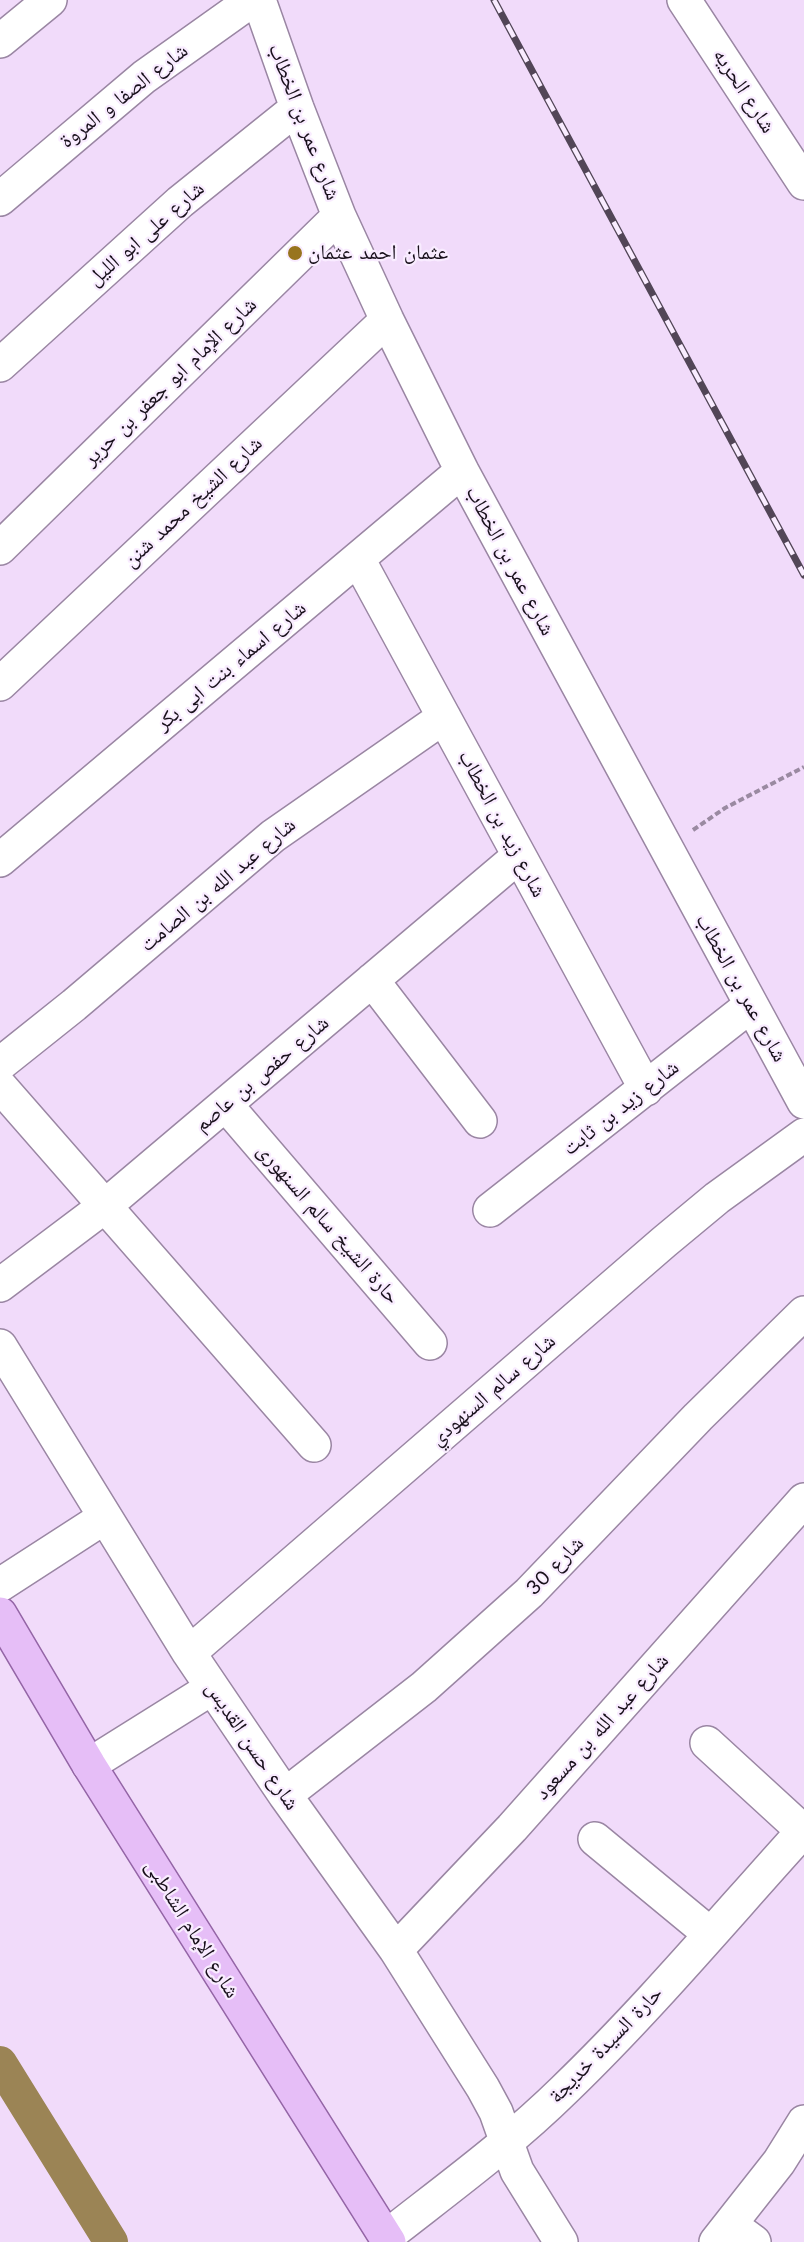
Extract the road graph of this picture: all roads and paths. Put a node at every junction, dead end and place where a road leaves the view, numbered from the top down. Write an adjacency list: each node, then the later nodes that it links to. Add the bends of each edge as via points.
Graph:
1 (50, 0): 5 (street)
2 (252, 0): 8 (street, شارع الصفا و المروة, via 144,77)
3 (259, 0): 6 (street, شارع عمر بن الخطاب)
4 (684, 0): 7 (street, شارع الحريه)
5 (0, 41)
6 (297, 108): 9 (street, شارع عمر بن الخطاب); 11 (street, شارع على ابو الليل, via 180,202)
7 (804, 183)
8 (0, 199)
9 (339, 216): 10 (street, شارع عمر بن الخطاب); 13 (street, شارع الإمام ابو جعفر بن حرير)
10 (387, 320): 12 (street, شارع عمر بن الخطاب); 15 (street, شارع الشيخ محمد شنن)
11 (0, 365)
12 (462, 471): 14 (street, شارع اسماء بنت ابى بكر); 22 (street, شارع عمر بن الخطاب)
13 (0, 548)
14 (358, 559): 16 (street, شارع زيد بن الخطاب); 20 (street, شارع اسماء بنت ابى بكر)
15 (0, 684)
16 (444, 717): 19 (street, شارع زيد بن الخطاب); 23 (street, شارع عبد الله بن الصامت, via 273,836)
17 (804, 767): 18 (path, via 725,808)
18 (692, 831)
19 (519, 856): 21 (street, شارع حفص بن عاصم); 25 (street, شارع زيد بن الخطاب)
20 (0, 860)
21 (372, 980): 27 (street, شارع حفص بن عاصم); 28 (street)
22 (750, 1006): 25 (street, شارع زيد بن ثابت); 26 (street, شارع عمر بن الخطاب)
23 (0, 1064)
24 (0, 1086): 30 (street)
25 (646, 1089): 31 (street, شارع زيد بن ثابت)
26 (804, 1102)
27 (226, 1105): 30 (street, شارع حفص بن عاصم); 34 (street, حارة الشيخ سالم السنهورى)
28 (480, 1121)
29 (804, 1135): 41 (street, شارع سالم السنهودي, via 664,1242)
30 (105, 1206): 32 (street, شارع حفص بن عاصم); 36 (street)
31 (490, 1210)
32 (0, 1285)
33 (804, 1313): 45 (street, شارع 30, via 529,1593 424,1687)
34 (430, 1343)
35 (0, 1346): 38 (street, شارع حسن القديس)
36 (314, 1444)
37 (804, 1500): 49 (street, شارع عبد الله بن مسعود, via 512,1828)
38 (105, 1517): 39 (street); 41 (street, شارع حسن القديس)
39 (0, 1585)
40 (0, 1614): 44 (main road, شارع الإمام الشاطبى)
41 (189, 1653): 42 (street, شارع حسن القديس)
42 (212, 1688): 44 (street); 45 (street, شارع حسن القديس)
43 (706, 1743): 46 (street)
44 (89, 1765): 53 (main road, شارع الإمام الشاطبى)
45 (285, 1795): 49 (street, شارع حسن القديس)
46 (804, 1830): 48 (street, حارة السيدة خديجة)
47 (595, 1839): 48 (street)
48 (710, 1934): 51 (street, حارة السيدة خديجة, via 612,2042)
49 (396, 1950): 51 (street, شارع حسن القديس, via 483,2088)
50 (804, 2122): 52 (street)
51 (506, 2143): 53 (street, حارة السيدة خديجة); 54 (street, شارع حسن القديس, via 517,2171)
52 (734, 2236)
53 (388, 2239)
54 (561, 2242)

